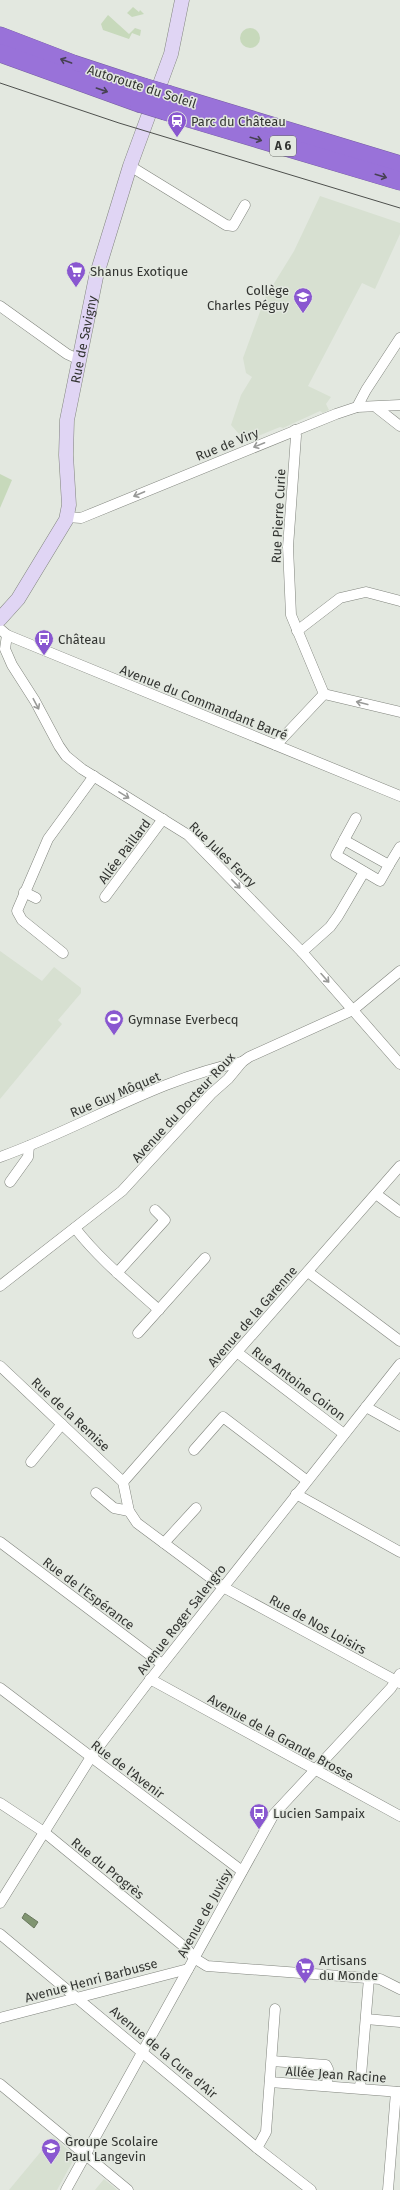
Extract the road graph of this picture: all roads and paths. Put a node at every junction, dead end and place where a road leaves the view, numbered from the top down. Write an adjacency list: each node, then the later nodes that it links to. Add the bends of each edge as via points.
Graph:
1 (182, 0): 5 (main road, Rue de Savigny)
2 (190, 0): 5 (main road, Rue de Savigny, via 180,39)
3 (0, 36): 6 (highway, Autoroute du Soleil / A 6, one-way to 3, via 66,61)
4 (0, 53): 6 (highway, Autoroute du Soleil / A 6, one-way to 6)
5 (171, 54): 9 (main road, Rue de Savigny)
6 (141, 95): 7 (highway, Autoroute du Soleil / A 6, bridge)
7 (168, 103): 8 (highway, Autoroute du Soleil / A 6); 10 (highway, Autoroute du Soleil / A 6, one-way to 10)
8 (400, 165)
9 (130, 166): 11 (street, via 226,225 233,226 236,223); 14 (main road, Rue de Savigny, via 100,260)
10 (400, 181)
11 (245, 205)
12 (0, 306): 14 (street, via 67,354)
13 (400, 338): 16 (street, via 366,390)
14 (80, 360): 20 (main road, Rue de Savigny, via 66,434 69,497)
15 (400, 405): 17 (street, Rue de Viry)
16 (358, 407): 17 (street, Rue de Viry); 19 (street, Rue de Viry)
17 (378, 408): 18 (street)
18 (400, 426)
19 (295, 430): 20 (street, Rue de Viry, one-way to 20, via 81,518); 23 (street, Rue Pierre Curie, via 288,547 291,615)
20 (67, 517): 22 (main road, via 18,598)
21 (400, 601): 23 (street, via 366,592 340,598)
22 (0, 619)
23 (297, 631): 25 (street, Rue Pierre Curie)
24 (4, 632): 27 (street, Avenue du Commandant Barré); 28 (street, Rue Jules Ferry, one-way to 28, via 5,649 15,671 66,756)
25 (324, 694): 26 (street, one-way to 25); 27 (street)
26 (400, 712)
27 (276, 745): 29 (street, Avenue du Commandant Barré)
28 (94, 776): 31 (street, Rue Jules Ferry, one-way to 31); 36 (street, via 48,839)
29 (400, 796)
30 (356, 818): 32 (street)
31 (163, 819): 37 (street, Allée Paillard); 39 (street, Rue Jules Ferry, one-way to 39, via 196,843)
32 (344, 840): 34 (street); 35 (street, via 336,855)
33 (400, 847): 34 (street)
34 (389, 865): 35 (street, via 380,881)
35 (364, 872): 39 (street, via 330,927)
36 (24, 892): 38 (street); 40 (street, via 16,910 19,917)
37 (105, 897)
38 (36, 898)
39 (302, 952): 42 (street, Rue Jules Ferry, one-way to 42)
40 (63, 954)
41 (400, 971): 42 (street, Avenue du Docteur Roux)
42 (353, 1010): 43 (street, Avenue du Docteur Roux); 44 (street, Rue Jules Ferry)
43 (242, 1062): 45 (street, Rue Guy Môquet, via 205,1071 126,1102); 52 (street, Avenue du Docteur Roux, via 122,1191)
44 (400, 1064)
45 (29, 1146): 46 (street, Rue Guy Môquet); 48 (street, via 28,1157)
46 (0, 1157)
47 (400, 1166): 49 (street, Avenue de la Garenne)
48 (10, 1182)
49 (376, 1194): 51 (street); 54 (street, Avenue de la Garenne)
50 (155, 1210): 55 (street, via 165,1220)
51 (400, 1212)
52 (76, 1228): 55 (street, via 86,1243); 56 (street, Avenue du Docteur Roux)
53 (205, 1258): 57 (street)
54 (308, 1272): 59 (street); 60 (street, Avenue de la Garenne)
55 (117, 1273): 57 (street)
56 (0, 1286)
57 (159, 1310): 58 (street)
58 (138, 1333)
59 (400, 1341)
60 (238, 1353): 66 (street, Rue Antoine Coiron); 70 (street, Avenue de la Garenne)
61 (400, 1364): 63 (street, Avenue Roger Salengro)
62 (0, 1366): 64 (street, Rue de la Remise)
63 (366, 1407): 65 (street); 66 (street, Avenue Roger Salengro)
64 (62, 1424): 68 (street); 70 (street, Rue de la Remise)
65 (400, 1426)
66 (344, 1434): 69 (street, Avenue Roger Salengro)
67 (194, 1450): 69 (street, via 223,1417)
68 (31, 1462)
69 (306, 1480): 72 (street, Avenue Roger Salengro)
70 (123, 1482): 74 (street)
71 (96, 1493): 74 (street, via 114,1508)
72 (296, 1494): 77 (street); 78 (street, Avenue Roger Salengro)
73 (196, 1508): 76 (street)
74 (129, 1511): 76 (street, Rue de Nos Loisirs, via 137,1523)
75 (0, 1542): 79 (street, Rue de l'Espérance)
76 (164, 1543): 78 (street, Rue de Nos Loisirs)
77 (400, 1552)
78 (223, 1587): 79 (street, Avenue Roger Salengro); 81 (street, Rue de Nos Loisirs)
79 (162, 1664): 80 (street, Avenue Roger Salengro)
80 (150, 1679): 83 (street, Avenue Roger Salengro); 84 (street, Avenue de la Grande Brosse)
81 (399, 1679): 84 (street, Avenue de Juvisy)
82 (0, 1688): 83 (street, Rue de l'Avenir)
83 (91, 1758): 87 (street, Avenue Roger Salengro); 88 (street, Rue de l'Avenir)
84 (314, 1770): 86 (street, Avenue de la Grande Brosse); 88 (street, Avenue de Juvisy, via 274,1814)
85 (0, 1803): 87 (street, Rue du Progrès)
86 (400, 1816)
87 (44, 1832): 89 (street, Avenue Roger Salengro); 91 (street, Rue du Progrès, via 187,1949)
88 (242, 1871): 91 (street, Avenue de Juvisy)
89 (0, 1904)
90 (0, 1934): 95 (street, Avenue de la Cure d'Air)
91 (194, 1958): 92 (street, Avenue de Juvisy); 93 (street, via 207,1966)
92 (188, 1968): 95 (street, Avenue Henri Barbusse); 100 (street, Avenue de Juvisy)
93 (369, 1978): 94 (street, via 380,1979); 98 (street)
94 (400, 1989)
95 (78, 1997): 97 (street, Avenue Henri Barbusse); 100 (street, Avenue de la Cure d'Air)
96 (275, 2009): 101 (street)
97 (0, 2018)
98 (366, 2019): 99 (street); 105 (street)
99 (400, 2022)
100 (142, 2052): 107 (street, Avenue de la Cure d'Air); 108 (street, Avenue de Juvisy)
101 (272, 2061): 102 (street); 104 (street, via 326,2065)
102 (270, 2082): 104 (street, Allée Jean Racine); 107 (street, via 266,2132)
103 (0, 2084): 108 (street)
104 (327, 2086): 105 (street, Allée Jean Racine)
105 (360, 2088): 106 (street, Allée Jean Racine)
106 (398, 2092): 112 (street)
107 (257, 2148): 111 (street, Avenue de la Cure d'Air)
108 (86, 2155): 109 (street, Avenue de Juvisy); 110 (street)
109 (66, 2190)
110 (128, 2190)
111 (311, 2190)
112 (388, 2190)

